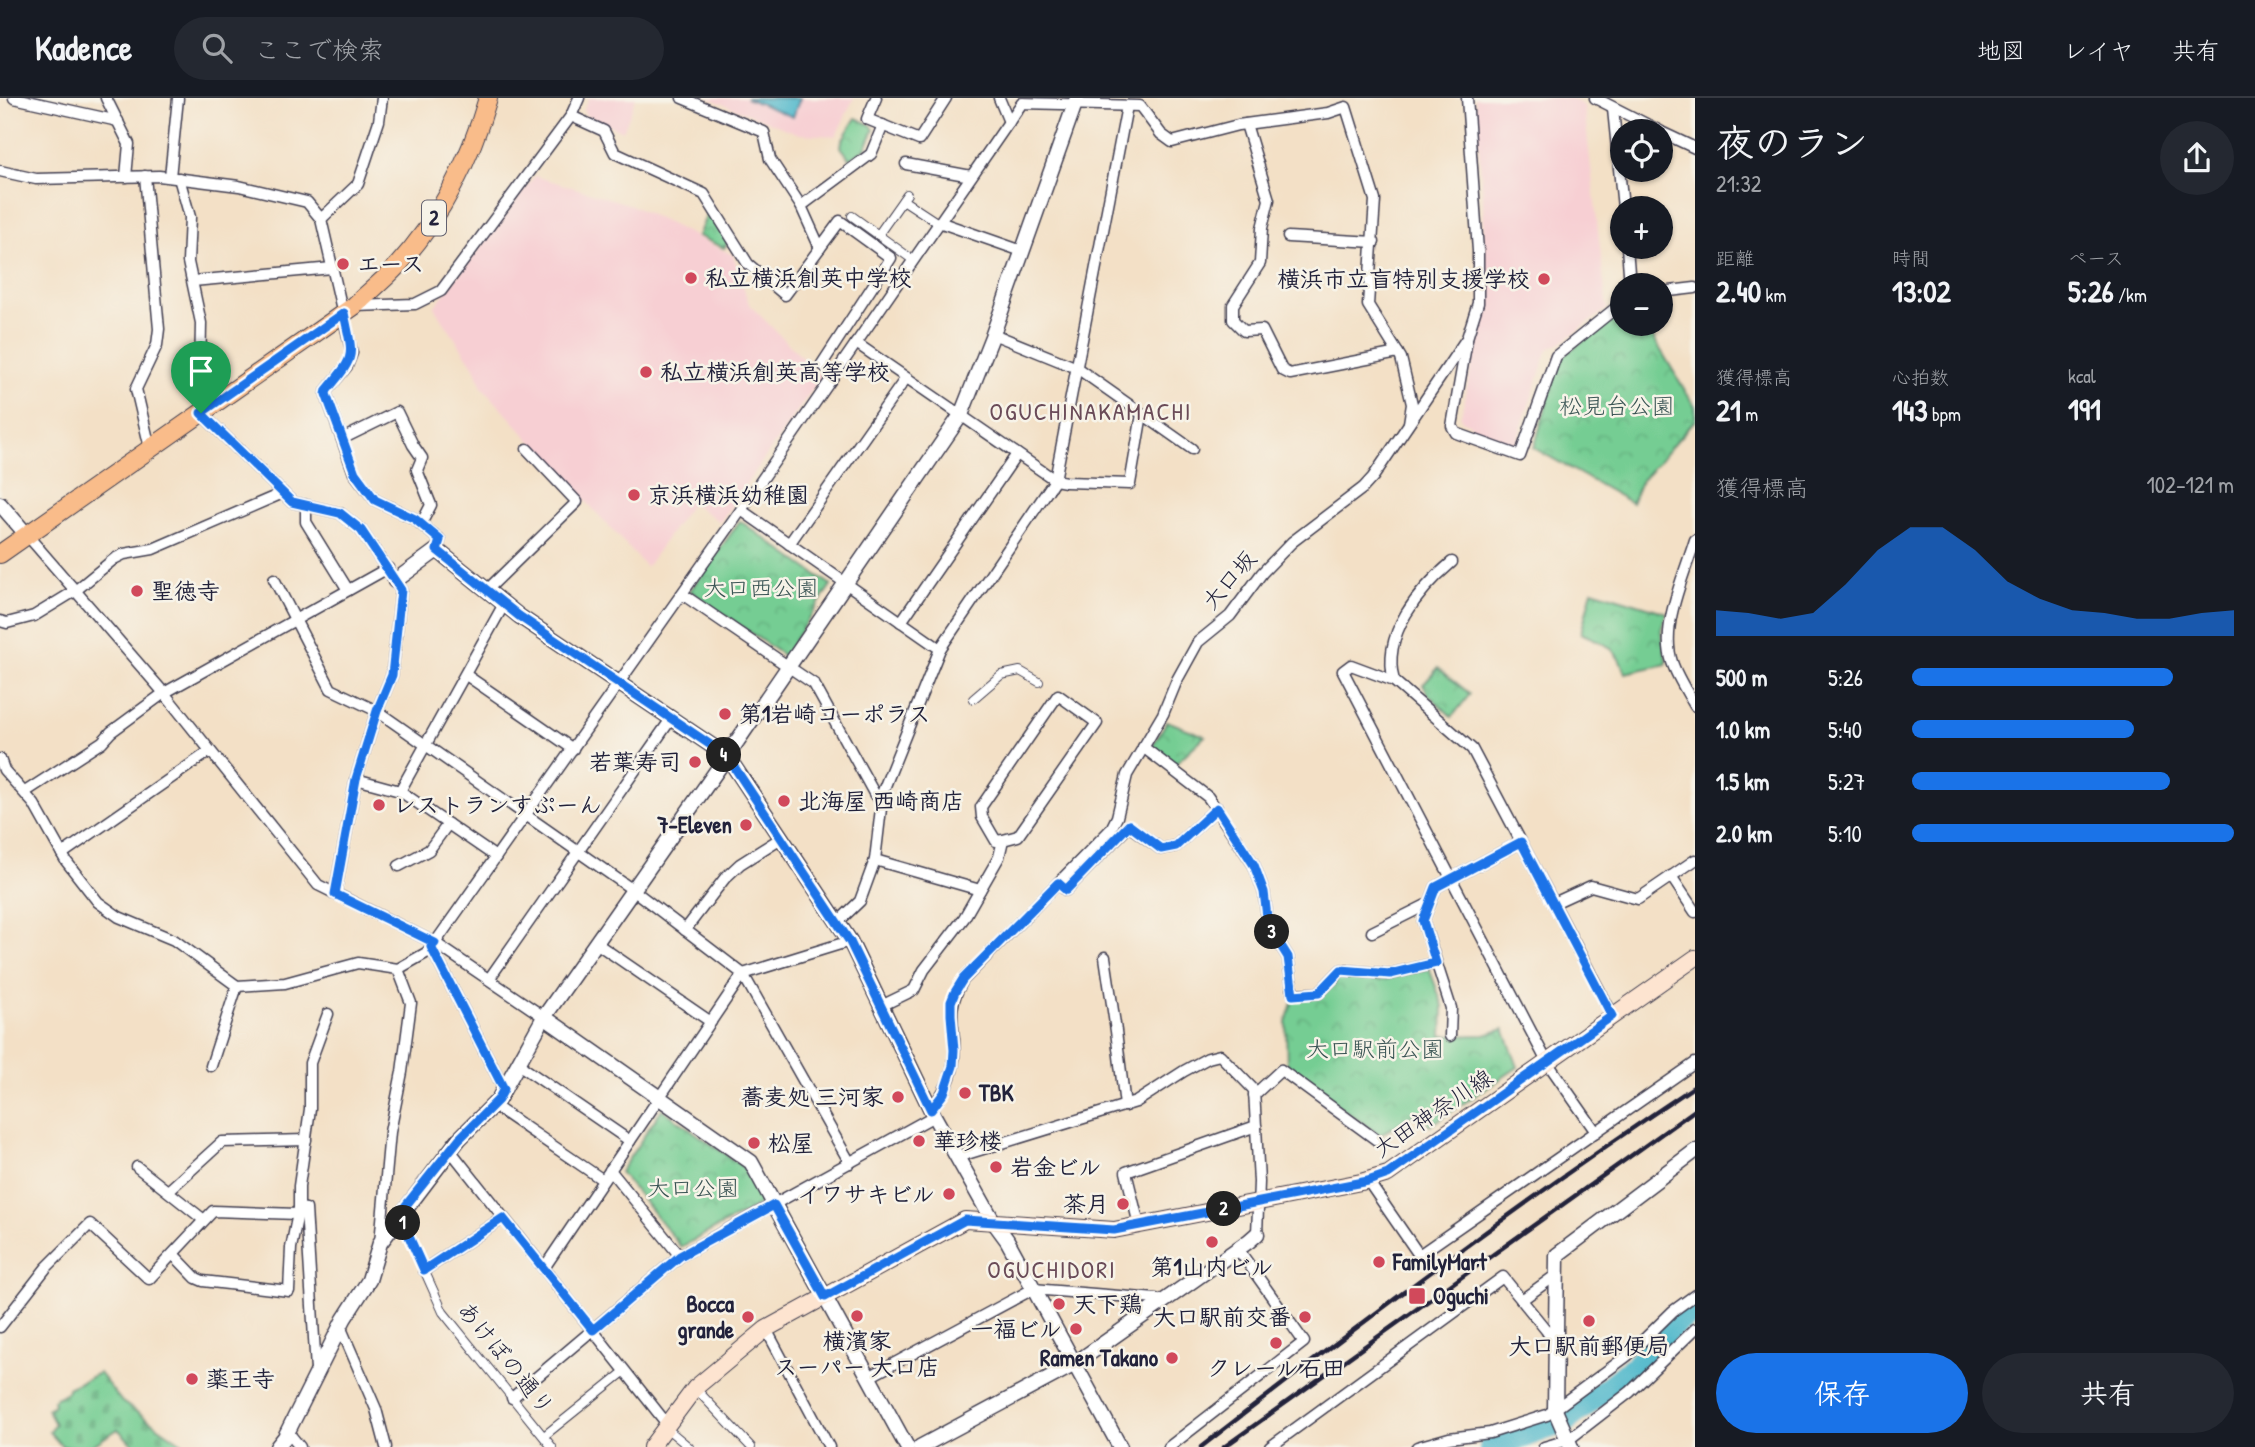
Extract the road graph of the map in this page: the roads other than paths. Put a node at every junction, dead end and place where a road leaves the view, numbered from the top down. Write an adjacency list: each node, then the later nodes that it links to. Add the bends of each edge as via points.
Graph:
1 (14, 98): 18 (street)
2 (106, 98): 18 (street)
3 (178, 98): 29 (street)
4 (382, 98): 33 (street, via 358,184)
5 (488, 98): 45 (main road, 2, via 471,149 435,216 400,262)
6 (579, 98): 16 (street)
7 (682, 98): 31 (street, via 764,132 770,159)
8 (876, 98): 21 (street, via 867,118)
9 (946, 98): 21 (street, via 919,140)
10 (999, 98): 19 (street)
11 (1467, 98): 48 (street, 大口坂, via 1478,303)
12 (1595, 98): 15 (street)
13 (1075, 102): 14 (street); 19 (street, via 1022,103); 39 (street)
14 (1127, 106): 20 (street, via 1140,106 1172,142); 51 (street)
15 (1614, 109): 17 (street); 30 (street)
16 (571, 116): 38 (street, via 604,131 615,153 704,194 748,264 785,295); 45 (street, via 441,291 415,304)
17 (1635, 119)
18 (118, 121): 28 (street, via 129,144)
19 (1009, 122): 27 (street)
20 (1246, 124): 37 (street, via 1346,107 1375,200); 50 (street, via 1269,201 1260,263 1233,305 1233,320 1244,331 1262,331 1282,370 1290,373)
21 (883, 125): 31 (street, via 871,154)
22 (1673, 137): 23 (street)
23 (1695, 148)
24 (906, 164): 27 (street)
25 (0, 171): 28 (street, via 36,179)
26 (145, 176): 28 (street); 29 (street); 59 (street, via 159,329 157,345 136,389)
27 (971, 176): 34 (street)
28 (125, 177)
29 (175, 178): 33 (street, via 239,186 307,202); 42 (street, via 190,217 188,262)
30 (1622, 196)
31 (801, 206): 38 (street)
32 (852, 216): 35 (street)
33 (321, 219): 41 (street)
34 (939, 223): 35 (street, via 905,197); 39 (street); 40 (street)
35 (878, 235): 40 (street)
36 (1288, 237): 37 (street)
37 (1374, 242): 50 (street, via 1368,305)
38 (820, 248): 52 (street, via 840,221 891,258 822,364)
39 (1022, 251): 47 (street)
40 (913, 260): 49 (street)
41 (332, 268): 42 (street); 45 (street)
42 (193, 281): 54 (street, via 201,323)
43 (1695, 288): 44 (street)
44 (1673, 291)
45 (349, 310): 54 (main road, 2); 58 (street, via 352,353 348,366 326,394)
46 (1610, 313): 48 (street, via 1556,356 1520,456 1455,433 1452,426)
47 (993, 334): 51 (street); 56 (street)
48 (1467, 338): 57 (street, 大口坂)
49 (856, 344): 52 (street); 53 (street)
50 (1398, 353): 57 (street, via 1412,404)
51 (1077, 368): 55 (street); 63 (street)
52 (834, 375): 67 (street)
53 (906, 378): 56 (street); 71 (street)
54 (204, 411): 59 (main road, 2); 64 (street)
55 (1142, 414): 61 (street); 63 (street, via 1130,484)
56 (961, 415): 62 (street); 78 (street)
57 (1409, 423): 99 (street, 大口坂, via 1363,488 1292,542 1230,616 1198,642)
58 (342, 439): 68 (street, via 355,473 375,500); 68 (street, via 397,412 422,458 417,470 431,505)
59 (150, 448): 69 (main road, 2)
60 (527, 449): 80 (street, via 577,502)
61 (1192, 449)
62 (1017, 454): 63 (street); 86 (street)
63 (1055, 480): 87 (street)
64 (283, 493): 66 (street, via 292,502); 81 (street, via 153,549 124,554)
65 (0, 504): 69 (street)
66 (306, 505): 76 (street, via 340,513 361,530); 79 (street, via 306,522)
67 (741, 510): 71 (street); 82 (street)
68 (421, 524): 72 (street, via 440,540)
69 (27, 535): 73 (main road, 2); 81 (street)
70 (1695, 540): 75 (street)
71 (789, 544): 78 (street)
72 (437, 550): 76 (street); 80 (street)
73 (0, 554)
74 (1452, 562): 90 (street, via 1431,580 1403,621 1391,659)
75 (1691, 565): 95 (street, via 1668,640 1672,664)
76 (391, 574): 79 (street); 96 (street, via 401,590 392,675)
77 (274, 579): 84 (street)
78 (845, 583): 86 (street); 88 (street)
79 (348, 590): 84 (street)
80 (487, 590): 83 (street)
81 (75, 591): 85 (street, via 34,616); 93 (street)
82 (682, 594): 88 (street); 92 (street)
83 (505, 604): 89 (street); 92 (street)
84 (296, 618): 93 (street); 96 (street, via 331,689)
85 (0, 621)
86 (901, 622): 87 (street)
87 (940, 649): 107 (street)
88 (788, 666): 102 (street); 107 (street, via 814,684 874,794)
89 (466, 675): 98 (street); 100 (street)
90 (1394, 681): 113 (street, via 1472,749); 121 (street, via 1351,664 1343,671)
91 (1039, 682): 94 (street, via 1020,671 1002,675)
92 (619, 684): 97 (street); 100 (street)
93 (164, 693): 101 (street); 106 (street, via 102,742)
94 (973, 699)
95 (1695, 705)
96 (377, 711): 98 (street); 104 (street)
97 (671, 719): 102 (street); 114 (street)
98 (427, 746): 105 (street); 109 (street)
99 (1143, 747): 108 (street); 122 (street, 大口坂, via 1127,775 1111,829)
100 (572, 749): 109 (street)
101 (210, 751): 115 (street); 125 (street, via 318,885)
102 (727, 756): 111 (street); 123 (street)
103 (0, 759): 106 (street)
104 (356, 779): 105 (street); 125 (street)
105 (400, 791): 110 (street)
106 (25, 792): 115 (street)
107 (882, 799): 117 (street)
108 (1217, 808): 122 (street, via 1176,846 1161,849 1129,825 1066,890); 137 (street, via 1254,865 1264,892 1268,925 1288,957 1293,995 1319,993 1341,970 1390,974)
109 (525, 815): 114 (street); 116 (street)
110 (448, 824): 116 (street); 119 (street, via 429,850)
111 (781, 838): 129 (street); 130 (street, via 725,878)
112 (1003, 841): 112 (street, via 1018,836 1097,723 1058,695 981,807 996,841); 124 (street)
113 (1521, 842): 121 (street); 126 (street)
114 (578, 852): 123 (street); 140 (street)
115 (62, 854): 141 (street, via 98,902 120,917 174,940)
116 (496, 857): 134 (street)
117 (875, 860): 124 (street); 129 (street, via 860,901)
118 (1695, 860): 120 (street)
119 (399, 866)
120 (1671, 876): 126 (street, via 1638,899 1591,886); 128 (street)
121 (1452, 877): 127 (street, via 1436,887); 148 (street)
122 (1058, 883): 157 (street, 大口坂, via 955,992 951,1002 953,1066)
123 (633, 890): 130 (street); 133 (street)
124 (979, 890): 142 (street, via 914,990)
125 (335, 894): 134 (street)
126 (1554, 903): 144 (street)
127 (1430, 904): 131 (street); 137 (street, via 1423,921)
128 (1695, 912)
129 (837, 923): 132 (street)
130 (685, 930): 139 (street)
131 (1372, 932)
132 (850, 942): 139 (street); 142 (street)
133 (596, 943): 145 (street); 146 (street)
134 (433, 945): 138 (street); 140 (street); 152 (street)
135 (1105, 957): 156 (street)
136 (1695, 958): 144 (main road, 大田神奈川線)
137 (1436, 963): 147 (street, via 1451,1008)
138 (398, 969): 141 (street, via 358,963 285,983); 181 (street, via 411,1003 390,1132)
139 (743, 974): 146 (street); 166 (street)
140 (489, 979): 145 (street)
141 (237, 986): 151 (street)
142 (881, 1006): 157 (street)
143 (328, 1014): 160 (street, via 310,1063)
144 (1612, 1016): 148 (main road, 大田神奈川線)
145 (544, 1017): 150 (street); 154 (street)
146 (711, 1022): 154 (street)
147 (1450, 1036)
148 (1547, 1062): 159 (street); 170 (main road, 大田神奈川線, via 1388,1174)
149 (1695, 1063): 159 (street)
150 (518, 1065): 152 (street); 161 (street)
151 (211, 1066)
152 (504, 1089): 155 (street)
153 (1254, 1095): 156 (street, via 1245,1079 1220,1055); 158 (street); 162 (street, via 1282,1070)
154 (659, 1098): 161 (street); 173 (street, via 751,1162)
155 (493, 1105): 163 (street); 169 (street)
156 (1125, 1106): 165 (street)
157 (932, 1113): 165 (street); 166 (street)
158 (1256, 1126): 172 (street); 179 (street, via 1126,1172)
159 (1596, 1132): 170 (street, via 1419,1255)
160 (306, 1140): 171 (street, via 222,1142); 174 (street)
161 (630, 1141): 168 (street)
162 (1378, 1141)
163 (450, 1150): 175 (street); 176 (street)
164 (1695, 1151): 187 (street, via 1562,1250 1557,1255)
165 (957, 1157): 178 (street)
166 (850, 1163): 173 (street)
167 (137, 1167): 171 (street)
168 (610, 1170): 169 (street); 184 (street)
169 (603, 1180): 185 (street)
170 (1368, 1181): 172 (main road, 大田神奈川線)
171 (168, 1191): 177 (street)
172 (1258, 1202): 179 (main road, 大田神奈川線); 180 (street)
173 (774, 1205): 184 (street); 190 (street)
174 (298, 1211): 177 (street, via 213,1211); 183 (street, via 289,1291 203,1281); 200 (street, via 306,1209)
175 (399, 1214): 181 (street); 186 (street, あけぼの通り)
176 (503, 1218): 185 (street); 186 (street)
177 (204, 1220): 183 (street)
178 (993, 1221): 179 (main road, 大田神奈川線, via 1114,1230); 188 (street); 190 (main road, 大田神奈川線, via 965,1220)
179 (1139, 1225)
180 (1257, 1234): 182 (street)
181 (380, 1242): 193 (street, via 369,1280)
182 (1238, 1249): 192 (street); 221 (street, via 1304,1342)
183 (173, 1254): 194 (street, via 149,1279 90,1224 39,1277)
184 (680, 1256): 197 (street)
185 (544, 1268): 197 (street)
186 (424, 1270): 204 (street, あけぼの通り, via 443,1312)
187 (1556, 1275): 191 (street); 198 (street)
188 (1033, 1289): 192 (street); 199 (street); 202 (street)
189 (1695, 1295): 205 (street, via 1627,1356)
190 (825, 1297): 195 (main road, 大田神奈川線); 202 (street)
191 (1523, 1299): 198 (street); 222 (street, via 1503,1277)
192 (1161, 1303): 199 (street)
193 (340, 1326): 200 (street); 212 (street, via 376,1409)
194 (0, 1327)
195 (766, 1329): 203 (main road, 大田神奈川線); 217 (street)
196 (1695, 1329): 209 (street, via 1630,1392)
197 (593, 1330): 201 (street); 204 (street)
198 (1555, 1343): 205 (street)
199 (1073, 1365): 219 (street); 220 (street)
200 (316, 1370): 207 (street)
201 (625, 1371): 206 (street); 208 (street)
202 (869, 1377): 218 (street)
203 (695, 1388): 206 (main road, 大田神奈川線); 216 (street)
204 (512, 1398): 208 (street, あけぼの通り)
205 (1555, 1410): 209 (street); 223 (street, via 1490,1433)
206 (666, 1425): 214 (main road, 大田神奈川線); 215 (street)
207 (287, 1431): 210 (street); 211 (street)
208 (544, 1436): 213 (street, あけぼの通り)
209 (1568, 1441): 224 (street)
210 (277, 1447)
211 (300, 1447)
212 (386, 1447)
213 (552, 1447)
214 (651, 1447)
215 (689, 1447)
216 (751, 1447)
217 (829, 1447)
218 (907, 1447)
219 (920, 1447)
220 (1120, 1447)
221 (1169, 1447)
222 (1270, 1447)
223 (1417, 1447)
224 (1545, 1447)

